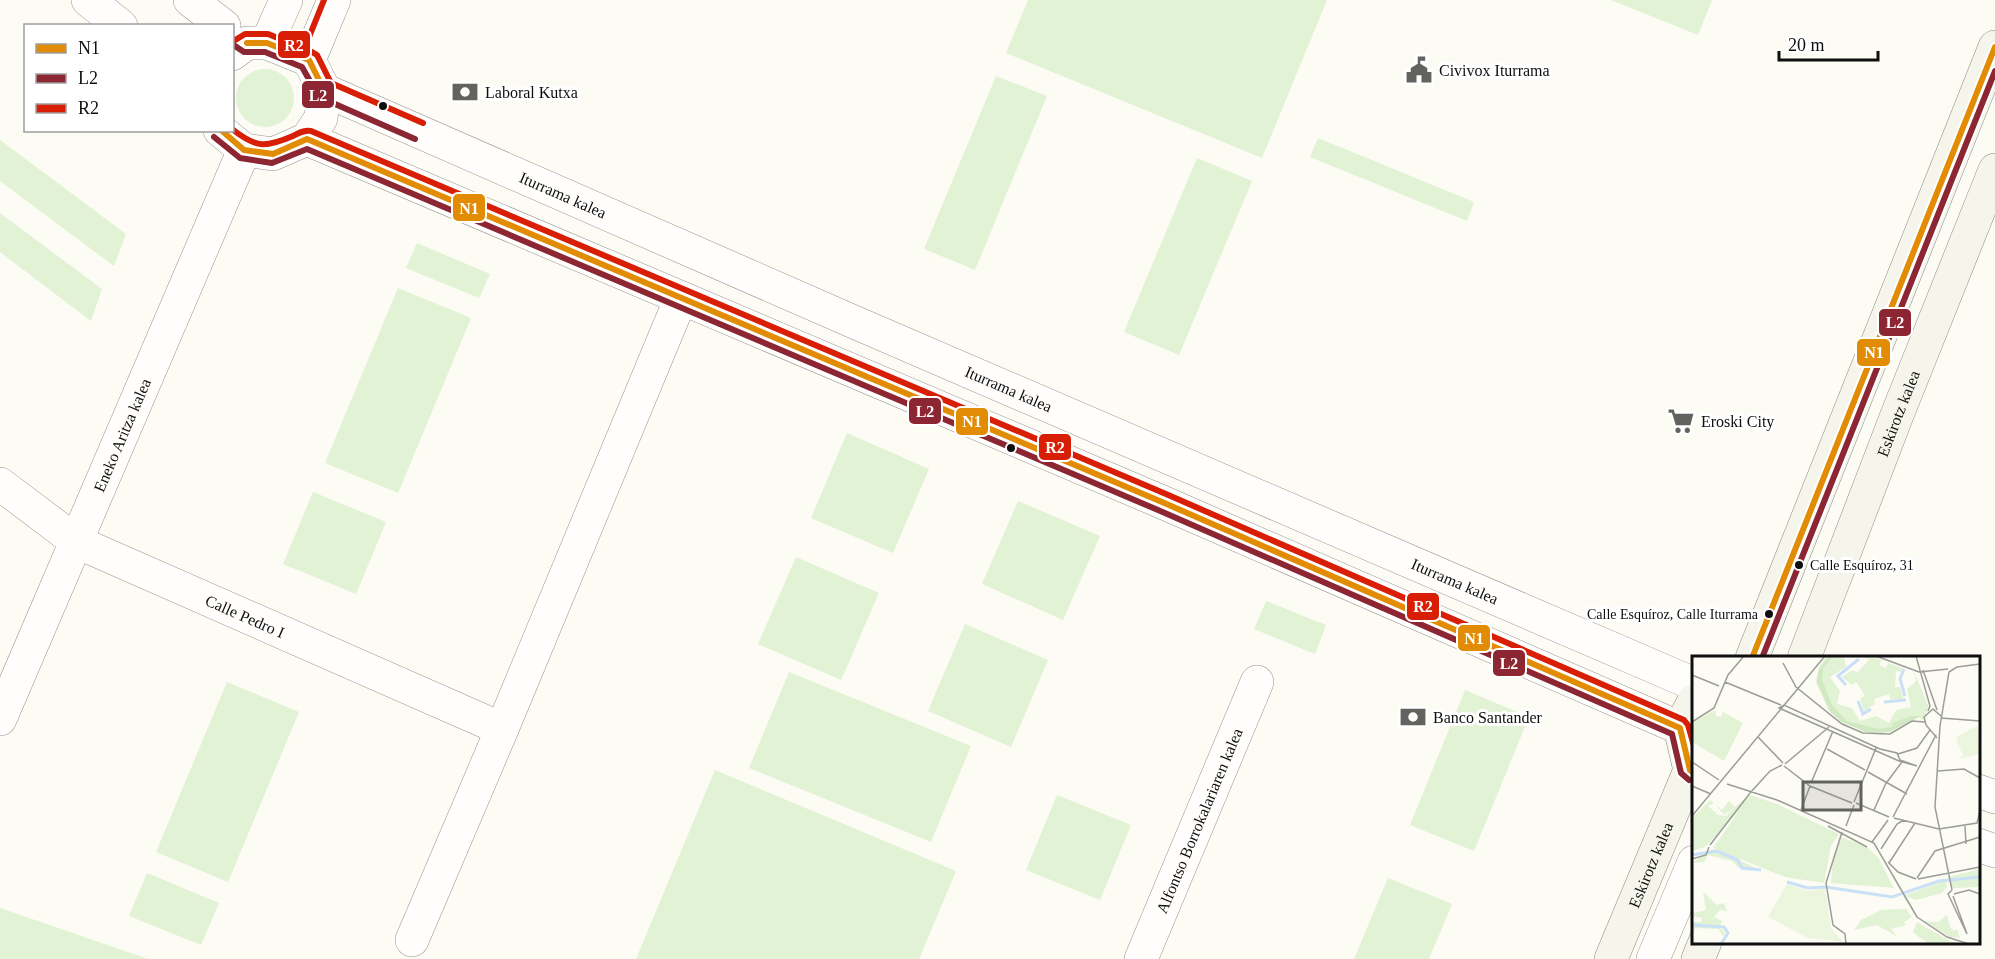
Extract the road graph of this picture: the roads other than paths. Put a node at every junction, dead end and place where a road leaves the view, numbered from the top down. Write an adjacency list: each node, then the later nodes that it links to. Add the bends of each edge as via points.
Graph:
1 (88, 0): 5 (street)
2 (189, 0): 6 (street)
3 (286, 0): 7 (street)
4 (334, 0): 9 (street)
5 (118, 24)
6 (220, 24)
7 (240, 40): 9 (street)
8 (1995, 47): 17 (main road)
9 (309, 60): 10 (street)
10 (324, 90): 11 (street, via 321,118); 20 (street, Iturrama kalea)
11 (306, 139): 12 (street, via 273,154); 14 (street)
12 (232, 140): 16 (street, Eneko Aritza kalea)
13 (1995, 170): 18 (main road, Eskirotz kalea)
14 (681, 298): 21 (street, via 1173,507); 23 (street)
15 (0, 484): 16 (street, Calle Pedro I)
16 (77, 542): 22 (street, Eneko Aritza kalea); 23 (street, Calle Pedro I)
17 (1752, 656)
18 (1804, 656)
19 (1257, 682): 32 (street, Alfontso Borrokalariaren kalea)
20 (1692, 683)
21 (1687, 715): 24 (main road)
22 (0, 719)
23 (502, 729): 30 (street)
24 (1692, 772): 33 (main road, Eskirotz kalea)
25 (1980, 792): 26 (street)
26 (1995, 797)
27 (1980, 846): 28 (street)
28 (1995, 851)
29 (1692, 867): 34 (street)
30 (412, 940)
31 (1704, 944): 35 (main road)
32 (1141, 959)
33 (1611, 959)
34 (1653, 959)
35 (1698, 959)

